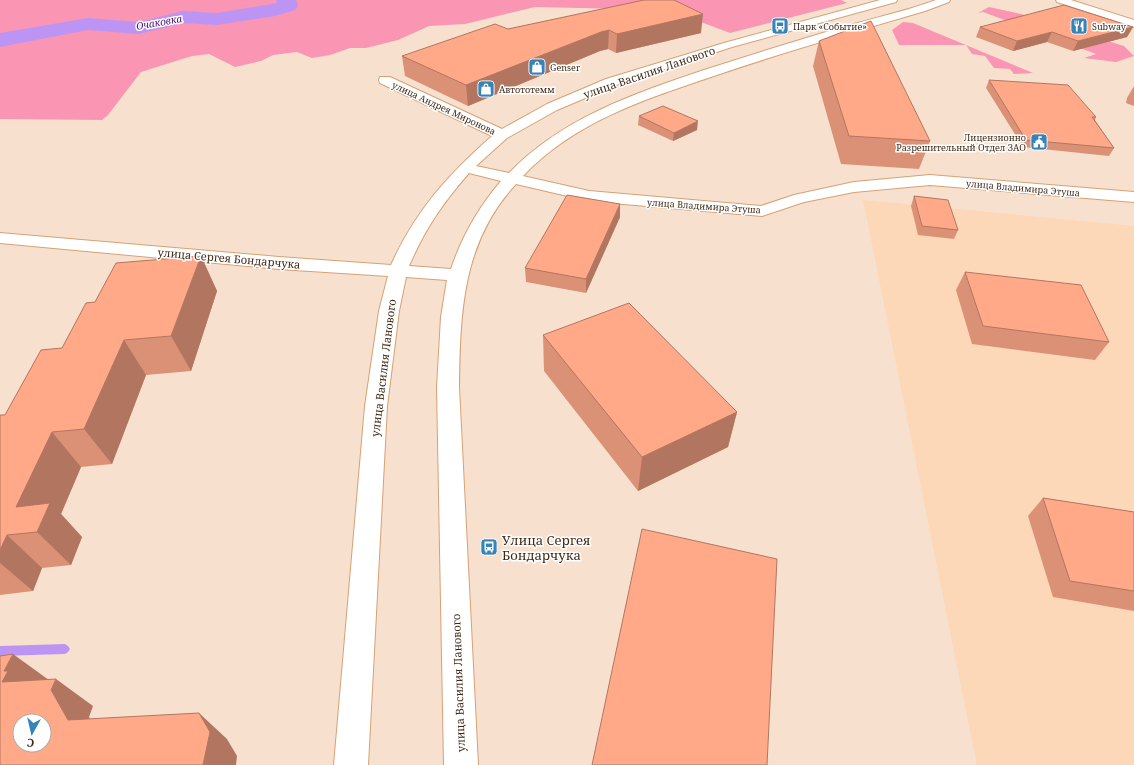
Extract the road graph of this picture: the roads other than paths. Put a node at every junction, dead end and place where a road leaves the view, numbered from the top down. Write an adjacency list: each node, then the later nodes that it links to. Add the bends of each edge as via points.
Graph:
1 (892, 0): 8 (street, улица Василия Ланового, via 728,45 611,82 552,107)
2 (945, 0): 10 (street, улица Василия Ланового, via 725,67 630,102 587,121 553,142)
3 (1061, 0): 6 (street)
4 (1089, 0): 5 (street)
5 (1134, 14)
6 (1134, 24)
7 (385, 80): 8 (street, улица Андрея Миронова)
8 (502, 135): 9 (street, улица Василия Ланового)
9 (465, 168): 10 (street, улица Владимира Этуша); 13 (street, улица Василия Ланового, via 442,194 413,237)
10 (512, 178): 11 (street, улица Владимира Этуша, via 589,196 762,211 800,198 854,187 930,180); 14 (street, улица Василия Ланового, via 484,216 465,254)
11 (1134, 197)
12 (0, 238): 13 (street, улица Сергея Бондарчука)
13 (398, 271): 14 (street, улица Сергея Бондарчука); 15 (street, улица Василия Ланового, via 389,311 376,406)
14 (458, 275): 16 (street, улица Василия Ланового, via 449,334 448,387)
15 (352, 765)
16 (461, 765)

